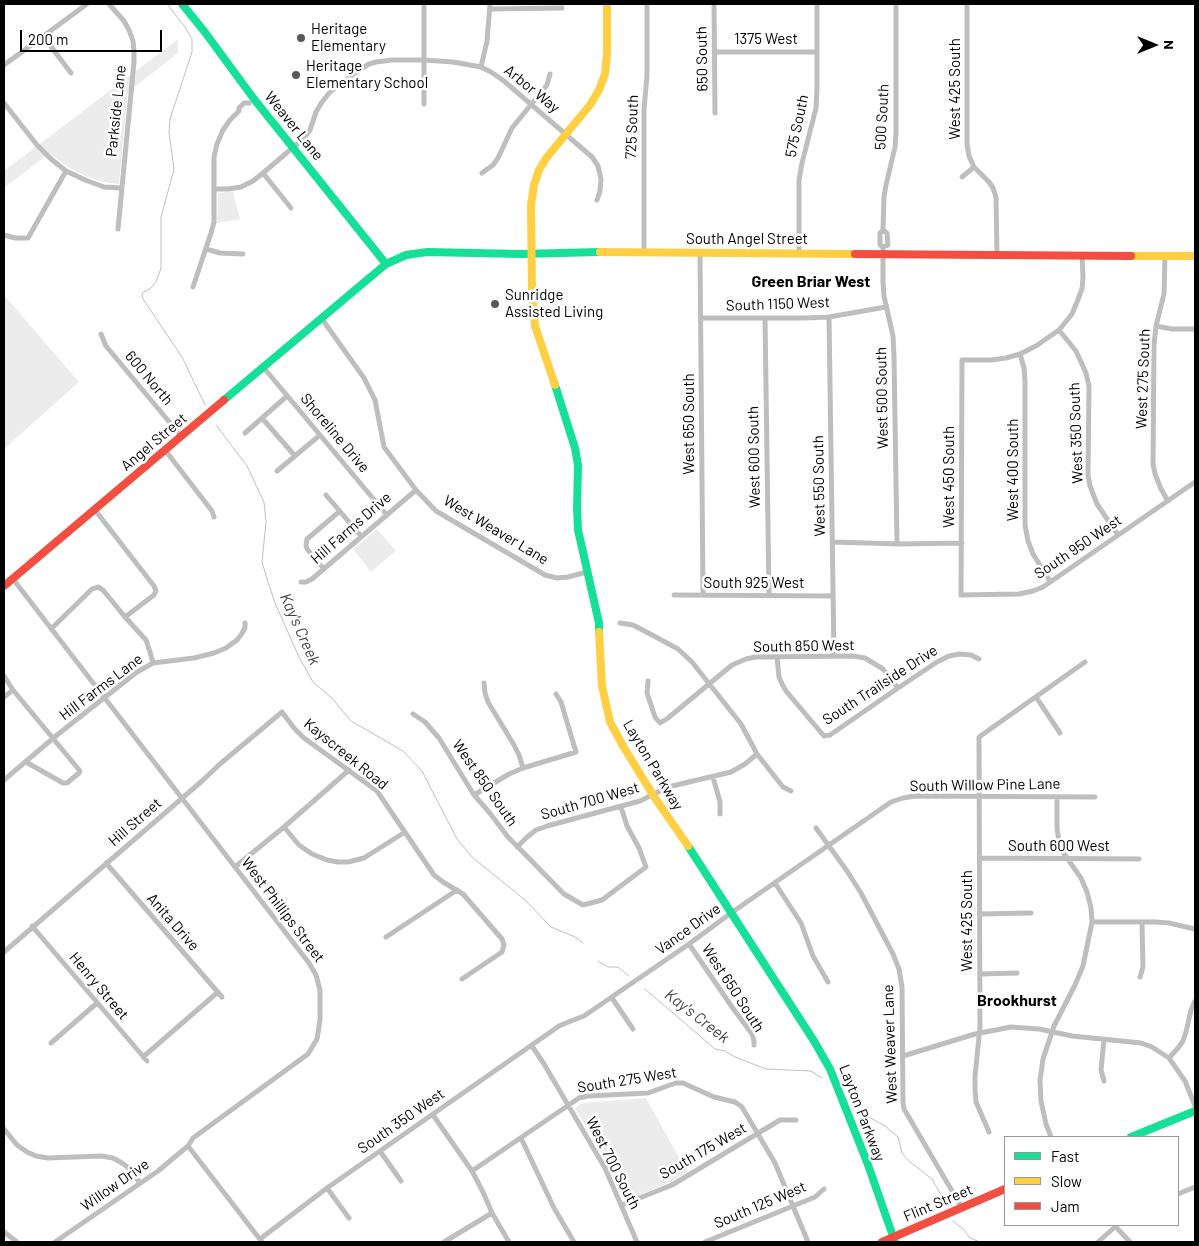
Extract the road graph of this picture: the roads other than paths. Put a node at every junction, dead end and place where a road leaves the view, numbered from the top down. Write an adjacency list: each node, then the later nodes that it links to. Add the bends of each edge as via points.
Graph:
1 (87, 4): 13 (street)
2 (109, 4): 33 (street, Parkside Lane, via 129,30 134,51)
3 (182, 4): 21 (main road, Weaver Lane)
4 (424, 4): 16 (street)
5 (607, 4): 26 (main road, Layton Parkway, via 607,54 599,90)
6 (647, 4): 41 (street, 725 South)
7 (714, 4): 14 (street, 650 South)
8 (817, 4): 15 (street, 575 South)
9 (896, 4): 40 (street, 500 South, via 896,133 884,197 883,230 880,233)
10 (967, 4): 28 (street, West 425 South, via 967,144)
11 (490, 6): 12 (street); 18 (street)
12 (562, 8)
13 (43, 36): 17 (street); 19 (street)
14 (715, 52): 15 (street, 1375 West); 25 (street, 650 South)
15 (817, 52): 43 (street, 575 South, via 816,108 799,180)
16 (424, 60): 18 (street, Arbor Way); 23 (street); 27 (street, Arbor Way, via 376,62 359,70 330,92 316,112 310,130)
17 (4, 65)
18 (481, 67): 24 (street, Arbor Way)
19 (71, 72)
20 (550, 74): 24 (street, via 546,85)
21 (252, 101): 27 (main road, Weaver Lane); 34 (street, via 223,130 214,157)
22 (4, 103): 29 (street, via 37,145)
23 (424, 104)
24 (531, 104): 26 (street, Arbor Way); 31 (street, via 512,128 498,158)
25 (715, 113)
26 (566, 134): 35 (street, Arbor Way, via 598,166 601,179); 45 (main road, Layton Parkway, via 539,170 534,186)
27 (292, 148): 30 (street, Arbor Way); 50 (main road, Weaver Lane)
28 (974, 167): 32 (street); 46 (street, West 425 South, via 989,182 996,197)
29 (66, 170): 33 (street, via 104,187); 38 (street, via 28,238)
30 (263, 173): 34 (street, Arbor Way, via 241,187); 36 (street)
31 (482, 173)
32 (962, 177)
33 (121, 188): 37 (street, Parkside Lane)
34 (214, 189): 39 (street, via 214,222)
35 (597, 200)
36 (291, 208)
37 (118, 229)
38 (4, 235)
39 (206, 249): 44 (street); 51 (street)
40 (883, 250): 43 (main road, South Angel Street); 46 (main road, South Angel Street, via 931,255); 52 (street, West 500 South)
41 (644, 252): 42 (main road, South Angel Street); 45 (main road, South Angel Street)
42 (700, 253): 43 (main road, South Angel Street); 54 (street, West 650 South)
43 (799, 253)
44 (243, 254)
45 (532, 254): 50 (main road, South Angel Street, via 427,252 406,255); 85 (main road, Layton Parkway, via 536,326 578,465 578,530)
46 (996, 255): 47 (main road, South Angel Street)
47 (1082, 255): 48 (main road, South Angel Street); 59 (street, via 1080,295 1072,314)
48 (1165, 256): 49 (main road, South Angel Street); 57 (street, West 275 South, via 1164,294)
49 (1195, 256)
50 (386, 264): 56 (main road, South Angel Street)
51 (193, 287)
52 (886, 307): 53 (street, South 1150 West); 83 (street, West 500 South, via 894,356)
53 (829, 317): 55 (street, South 1150 West); 81 (street, West 550 South)
54 (701, 318): 55 (street, South 1150 West); 91 (street, West 650 South)
55 (765, 318): 92 (street, West 600 South)
56 (322, 319): 62 (main road, Angel Street); 72 (street, West Weaver Lane, via 364,378 375,400 384,447)
57 (1156, 326): 58 (street); 74 (street, West 275 South, via 1153,464)
58 (1195, 329)
59 (1059, 330): 61 (street); 80 (street, West 350 South, via 1076,351 1086,373 1089,386 1090,486 1097,504)
60 (101, 334): 67 (street, 600 North, via 106,346)
61 (1020, 354): 82 (street, West 450 South, via 991,360 962,360); 87 (street, West 400 South, via 1025,381 1025,525 1033,554)
62 (264, 368): 63 (street, Shoreline Drive); 67 (main road, Angel Street)
63 (287, 396): 64 (street); 66 (street, Shoreline Drive)
64 (262, 418): 65 (street); 69 (street)
65 (245, 433)
66 (320, 435): 69 (street); 77 (street, Shoreline Drive)
67 (181, 436): 68 (main road, Angel Street)
68 (165, 450): 75 (main road, Angel Street); 78 (street)
69 (295, 456): 70 (street)
70 (277, 471)
71 (1195, 482): 74 (street, South 950 West)
72 (416, 490): 77 (street, Hill Farms Drive); 85 (street, West Weaver Lane, via 436,511 545,575 557,578)
73 (326, 495): 76 (street)
74 (1168, 500): 80 (street, South 950 West)
75 (95, 510): 86 (main road, Angel Street); 95 (street, via 156,591)
76 (340, 511): 79 (street); 84 (street, via 307,539 307,550)
77 (386, 514): 79 (street, Hill Farms Drive)
78 (214, 517)
79 (361, 536): 84 (street, Hill Farms Drive)
80 (1118, 536): 87 (street, South 950 West)
81 (833, 542): 83 (street); 94 (street, West 550 South)
82 (962, 543): 83 (street); 93 (street, West 450 South)
83 (897, 544)
84 (324, 569): 88 (street, Hill Farms Drive, via 312,579)
85 (587, 572): 125 (main road, Layton Parkway, via 599,623 602,686 610,722)
86 (12, 579): 89 (main road, Angel Street); 98 (street, West Phillips Street)
87 (1050, 581): 93 (street, South 950 West, via 1043,587 1019,594)
88 (301, 582)
89 (4, 586)
90 (674, 595): 91 (street, South 925 West)
91 (703, 595): 92 (street, South 925 West)
92 (769, 595): 94 (street, South 925 West)
93 (961, 595)
94 (833, 596): 99 (street, West 550 South)
95 (125, 617): 98 (street, via 98,587); 103 (street, via 146,640)
96 (246, 623): 103 (street, Hill Farms Lane, via 237,640 214,654)
97 (620, 623): 107 (street, via 633,625 678,650)
98 (50, 629): 113 (street, West Phillips Street)
99 (834, 656): 100 (street, South 850 West); 108 (street, South 850 West, via 865,658 883,669)
100 (777, 657): 107 (street, South 850 West, via 740,661); 108 (street, South Trailside Drive, via 779,677 786,691 824,736)
101 (979, 658): 108 (street, South Trailside Drive, via 960,654 949,656)
102 (1085, 662): 111 (street)
103 (153, 663): 113 (street, Hill Farms Lane)
104 (4, 676): 109 (street)
105 (648, 681): 107 (street, South 850 West, via 647,693 660,723)
106 (484, 683): 120 (street, via 488,702 519,754)
107 (709, 684): 118 (street, via 741,724)
108 (898, 688)
109 (12, 690): 112 (street); 117 (street)
110 (556, 694): 120 (street, via 576,752)
111 (1036, 696): 116 (street); 127 (street, West 425 South, via 979,737)
112 (4, 697)
113 (104, 698): 117 (street, Hill Farms Lane); 130 (street, West Phillips Street)
114 (282, 712): 121 (street, Kayscreek Road, via 304,738); 130 (street, Hill Street)
115 (412, 714): 126 (street, West 850 South, via 425,722 439,738)
116 (1060, 733)
117 (53, 739): 119 (street, Hill Farms Lane); 119 (street, via 79,773 63,784)
118 (757, 754): 122 (street, South 700 West, via 730,772); 124 (street, via 783,787)
119 (26, 762): 123 (street, Hill Farms Lane)
120 (523, 768): 126 (street)
121 (349, 770): 133 (street); 135 (street, Kayscreek Road, via 377,791)
122 (713, 777): 125 (street, South 700 West, via 684,782); 132 (street)
123 (4, 780)
124 (791, 791)
125 (653, 794): 131 (street, South 700 West); 145 (main road, Layton Parkway)
126 (474, 795): 137 (street, West 850 South)
127 (980, 796): 128 (street, South Willow Pine Lane); 136 (street, South Willow Pine Lane, via 915,796 897,800); 138 (street, West 425 South)
128 (1057, 797): 129 (street, South Willow Pine Lane); 139 (street, via 1060,848)
129 (1095, 797)
130 (182, 798): 141 (street, Hill Street); 142 (street, West Phillips Street)
131 (621, 807): 137 (street, South 700 West, via 536,830); 137 (street, West 850 South, via 646,867 602,900 583,906 564,894)
132 (720, 814)
133 (284, 827): 135 (street, via 312,854 338,862 364,858); 142 (street)
134 (816, 828): 136 (street, West Weaver Lane)
135 (405, 832): 144 (street, Kayscreek Road, via 434,875)
136 (828, 846): 143 (street, Vance Drive); 171 (street, West Weaver Lane, via 861,893 899,969)
137 (517, 847)
138 (980, 858): 139 (street, South 600 West); 147 (street, West 425 South)
139 (1068, 859): 140 (street, South 600 West); 148 (street, via 1087,892)
140 (1139, 859)
141 (106, 863): 150 (street, Hill Street); 173 (street, Anita Drive, via 220,994 193,1013)
142 (235, 867): 186 (street, West Phillips Street, via 316,975 320,990 317,1039 308,1054 193,1138)
143 (775, 883): 145 (street, Vance Drive); 159 (street, via 801,923 813,956)
144 (456, 890): 152 (street); 158 (street, Kayscreek Road, via 504,945 502,952)
145 (730, 913): 153 (street, Vance Drive); 204 (main road, Layton Parkway, via 830,1069)
146 (1031, 913): 147 (street)
147 (980, 914): 156 (street, West 425 South)
148 (1092, 922): 149 (street); 165 (street, via 1083,966)
149 (1142, 922): 151 (street, via 1169,923); 157 (street, via 1143,967)
150 (32, 926): 154 (street, Hill Street); 162 (street, Henry Street)
151 (1195, 929)
152 (386, 937)
153 (689, 944): 160 (street, Vance Drive); 170 (street, West 650 South, via 752,1034)
154 (4, 952)
155 (1017, 973): 156 (street)
156 (980, 974): 166 (street, West 425 South)
157 (1140, 977)
158 (462, 979)
159 (828, 982)
160 (612, 998): 163 (street, Vance Drive, via 584,1016); 164 (street)
161 (1195, 1001): 172 (street, via 1183,1041)
162 (97, 1003): 168 (street); 173 (street, Henry Street)
163 (559, 1026): 169 (street, South 350 West)
164 (633, 1029)
165 (1052, 1031): 166 (street, via 1024,1027); 167 (street); 183 (street, via 1040,1080 1041,1101)
166 (980, 1032): 171 (street); 181 (street, West 425 South, via 974,1088 976,1102)
167 (1104, 1039): 172 (street, via 1140,1043); 174 (street, via 1101,1070)
168 (51, 1043)
169 (532, 1046): 175 (street, West 700 South); 178 (street, South 350 West)
170 (754, 1046)
171 (903, 1056): 198 (street, West Weaver Lane, via 904,1109)
172 (1169, 1058): 176 (street, via 1185,1081)
173 (145, 1059)
174 (1104, 1081)
175 (568, 1105): 182 (street, South 275 West, via 588,1096 648,1093 683,1083 714,1097 735,1102 742,1107); 185 (street, South 275 West); 196 (street, West 700 South, via 605,1168)
176 (1195, 1106)
177 (1195, 1111): 184 (main road)
178 (432, 1114): 187 (street, South 350 West); 188 (street)
179 (796, 1120): 182 (street, South 175 West, via 780,1120)
180 (4, 1129): 190 (street, via 17,1145 36,1156 113,1158 130,1169)
181 (989, 1132)
182 (758, 1133): 196 (street, South 175 West, via 672,1185); 197 (street, South 275 West)
183 (1051, 1136)
184 (1133, 1136)
185 (520, 1138): 188 (street, South 275 West); 210 (street)
186 (188, 1146): 190 (street, Willow Drive); 205 (street)
187 (380, 1151): 189 (street); 192 (street, South 350 West)
188 (472, 1171): 199 (street)
189 (402, 1181)
190 (140, 1183): 207 (street, Willow Drive)
191 (1195, 1187): 195 (street)
192 (328, 1188): 200 (street); 205 (street, South 350 West)
193 (824, 1189): 197 (street, South 125 West, via 815,1197)
194 (1004, 1189): 198 (main road, Flint Street)
195 (1179, 1194)
196 (622, 1205): 211 (street, West 700 South)
197 (793, 1206): 212 (street, South 125 West); 213 (street, South 275 West)
198 (962, 1208): 204 (main road, Flint Street)
199 (492, 1213): 208 (street); 209 (street)
200 (348, 1218)
201 (1115, 1226): 215 (street)
202 (1117, 1226): 216 (street)
203 (4, 1232): 206 (street)
204 (894, 1240): 214 (main road, Flint Street)
205 (261, 1241)
206 (17, 1242)
207 (55, 1242)
208 (444, 1242)
209 (509, 1242)
210 (574, 1242)
211 (637, 1242)
212 (705, 1242)
213 (808, 1242)
214 (882, 1242)
215 (1098, 1242)
216 (1130, 1242)

